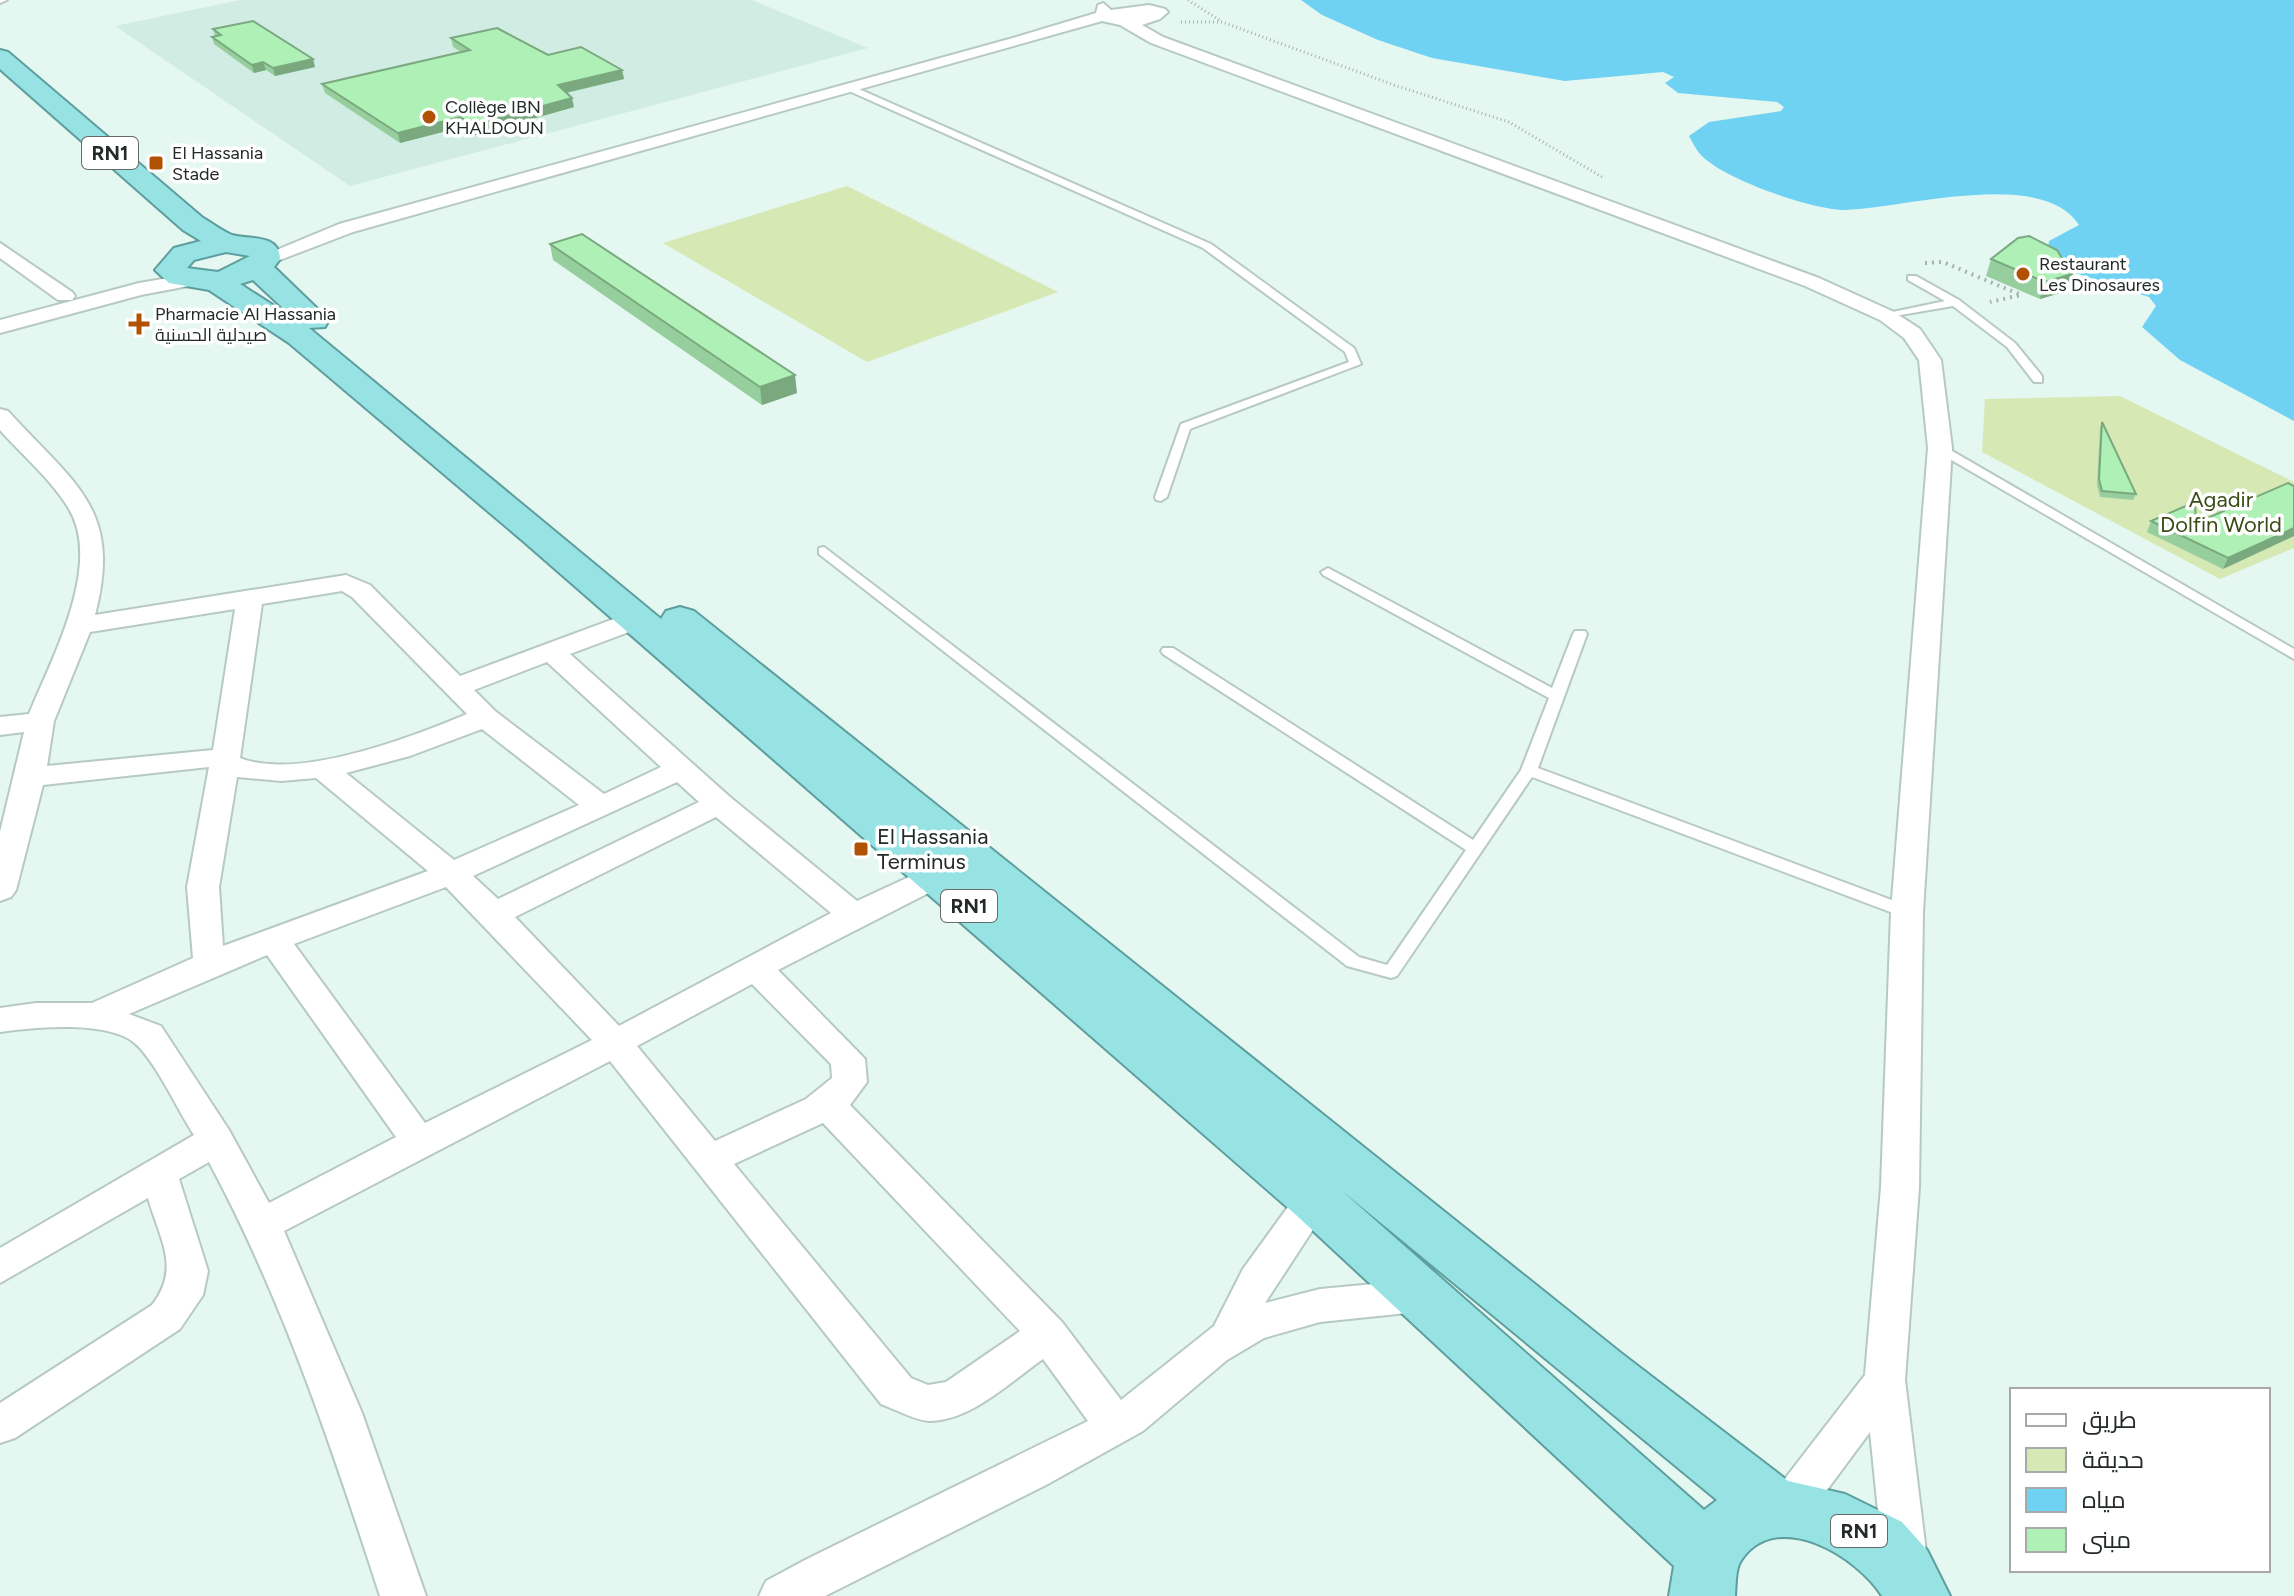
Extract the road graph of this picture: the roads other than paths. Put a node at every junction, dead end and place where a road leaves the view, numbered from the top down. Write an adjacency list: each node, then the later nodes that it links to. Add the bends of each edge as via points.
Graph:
1 (1105, 5): 2 (street, via 1128,2); 3 (street, via 1104,16); 4 (street)
2 (1163, 15): 3 (street); 5 (street)
3 (1122, 21): 4 (street); 5 (street, via 1146,36)
4 (1019, 41): 8 (street)
5 (1193, 51): 15 (street, via 1770,265)
6 (0, 57): 10 (highway, RN1, via 193,224)
7 (0, 81): 10 (highway, RN1, via 168,230)
8 (852, 89): 10 (street); 20 (lane, via 1207,246 1350,350 1355,364 1185,427)
9 (0, 249): 12 (street)
10 (219, 262): 12 (street); 16 (street); 24 (highway, RN1); 69 (highway, RN1, via 432,419 1575,1351)
11 (1912, 278): 13 (lane)
12 (65, 296): 14 (street)
13 (1958, 305): 15 (lane); 17 (lane, via 2011,345)
14 (0, 313)
15 (1887, 316): 19 (street, via 1912,334 1930,360)
16 (0, 327)
17 (2038, 379)
18 (0, 416): 25 (street, via 82,508 91,541 92,578)
19 (1940, 448): 29 (lane); 46 (street)
20 (1161, 497)
21 (824, 551): 42 (lane, via 1353,962 1391,972)
22 (1328, 572): 31 (lane)
23 (250, 597): 25 (street); 30 (street, via 346,583 361,591); 35 (street)
24 (636, 620): 28 (street); 44 (highway, RN1)
25 (79, 626): 33 (street)
26 (1580, 634): 31 (lane)
27 (1168, 651): 42 (lane)
28 (552, 652): 30 (street); 37 (street)
29 (2294, 655)
30 (455, 687): 32 (street)
31 (1557, 696): 38 (lane)
32 (485, 717): 36 (street, via 372,759); 41 (street)
33 (40, 721): 34 (street); 39 (street)
34 (0, 726)
35 (226, 761): 36 (street, via 245,770); 39 (street, via 203,757); 50 (street, via 207,843 204,941)
36 (322, 768): 43 (street)
37 (681, 769): 40 (street); 41 (street)
38 (1529, 770): 42 (lane); 46 (lane)
39 (18, 795): 45 (street)
40 (719, 804): 47 (street); 48 (street)
41 (601, 807): 43 (street)
42 (1475, 849)
43 (451, 874): 47 (street); 49 (street)
44 (935, 877): 48 (street); 60 (highway, RN1)
45 (0, 890)
46 (1907, 912): 66 (street, via 1900,1187)
47 (494, 914): 54 (street)
48 (854, 915): 51 (street)
49 (273, 939): 50 (street); 57 (street)
50 (211, 963): 52 (street)
51 (756, 969): 54 (street); 55 (street, via 848,1059 847,1087)
52 (96, 1015): 53 (street); 56 (street, via 149,1035)
53 (0, 1020)
54 (615, 1043): 57 (street); 58 (street)
55 (826, 1103): 58 (street); 64 (street)
56 (216, 1140): 59 (street); 61 (street)
57 (419, 1142): 61 (street)
58 (707, 1161): 64 (street, via 896,1391 927,1403 955,1398)
59 (159, 1174): 62 (street); 67 (street, via 189,1271 183,1295 166,1317)
60 (1314, 1199): 63 (highway, RN1); 65 (street, via 1257,1280)
61 (262, 1225): 72 (street, via 341,1413)
62 (0, 1267)
63 (1417, 1296): 65 (street, via 1284,1312); 70 (highway, RN1, via 1582,1438)
64 (1048, 1334): 68 (street)
65 (1228, 1338): 68 (street)
66 (1885, 1380): 69 (street); 71 (street)
67 (0, 1425)
68 (1116, 1426): 73 (street)
69 (1781, 1507): 70 (highway, RN1, via 1733,1523); 71 (highway, RN1, via 1833,1516 1874,1539)
70 (1705, 1576)
71 (1912, 1585)
72 (403, 1596)
73 (782, 1596)

